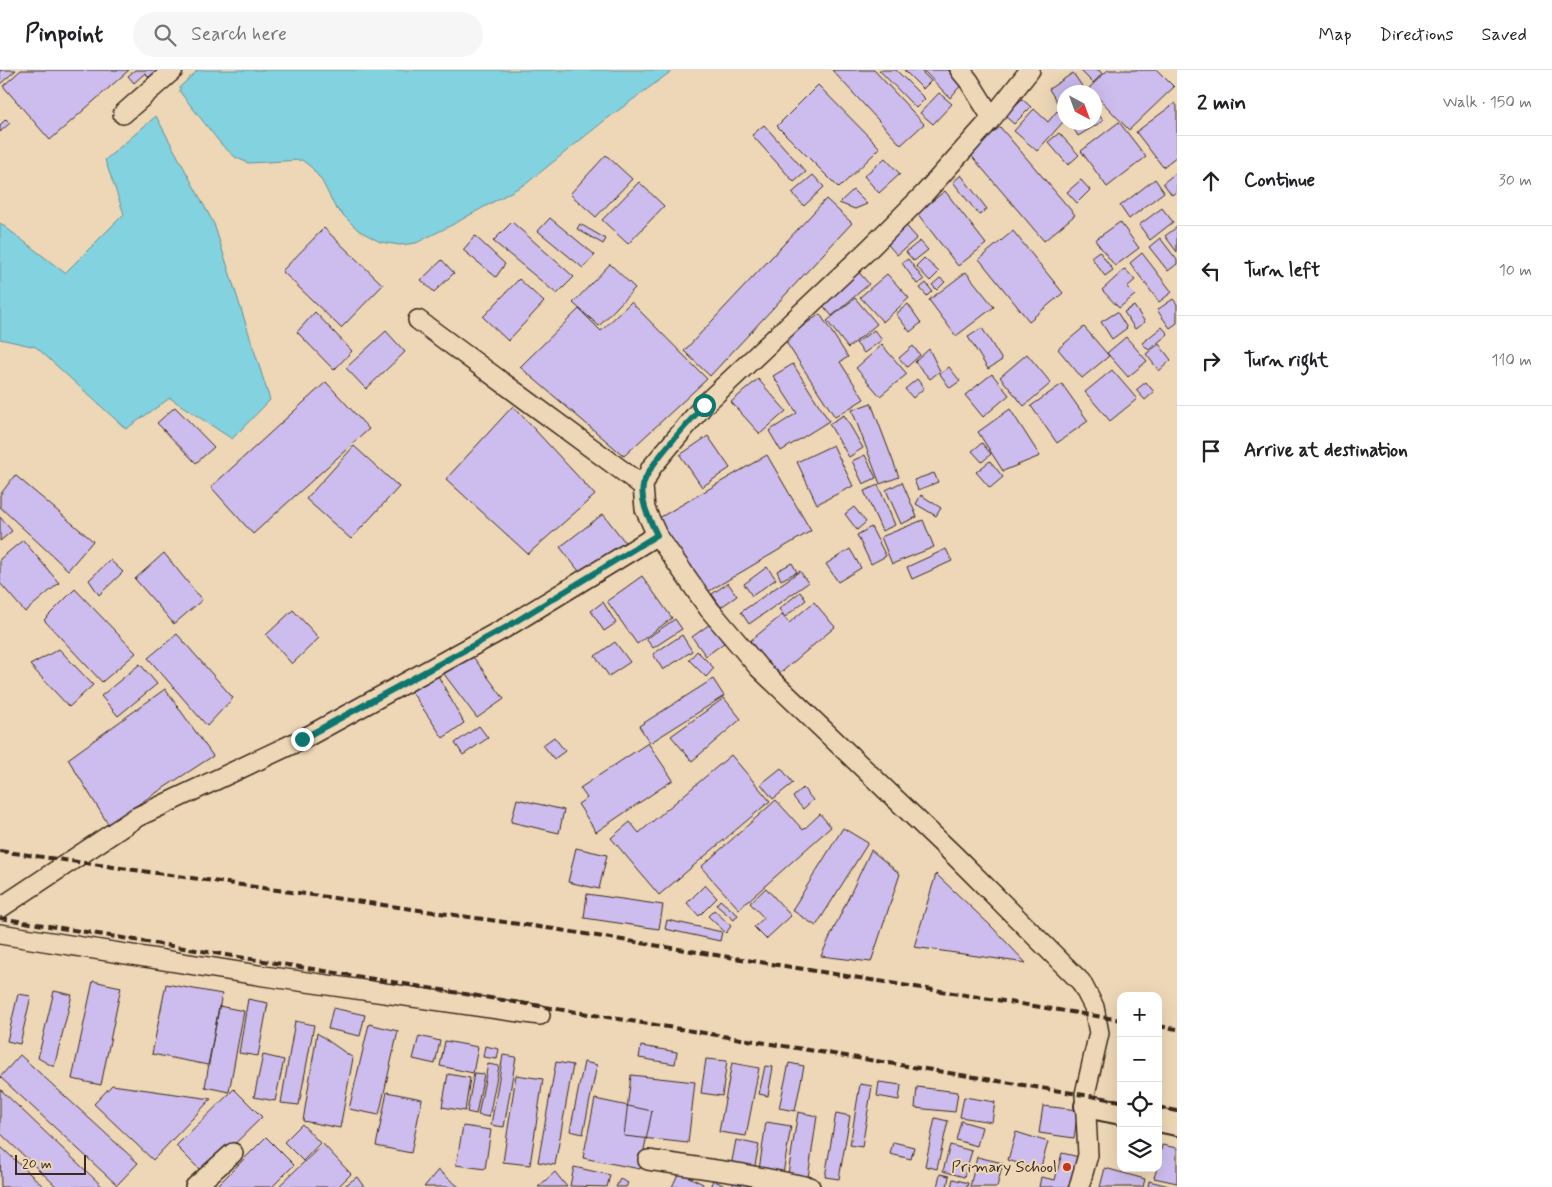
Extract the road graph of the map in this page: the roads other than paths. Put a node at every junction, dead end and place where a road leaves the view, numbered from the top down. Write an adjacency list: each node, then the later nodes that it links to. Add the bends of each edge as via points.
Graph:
1 (173, 70): 4 (street)
2 (960, 70): 5 (street, via 970,80)
3 (1030, 70): 5 (street)
4 (123, 114)
5 (992, 118): 7 (street, via 868,250 704,405 651,468)
6 (418, 320): 7 (street)
7 (643, 486): 8 (street, via 645,509)
8 (657, 535): 9 (street, via 505,628 311,734 138,817); 12 (street, via 709,609 760,668 1081,982 1094,1007 1099,1033 1085,1094)
9 (0, 908)
10 (0, 934): 11 (street)
11 (540, 1015)
12 (1086, 1106): 13 (street); 20 (street, via 1088,1155)
13 (1117, 1112)
14 (1162, 1121): 15 (street)
15 (1177, 1124)
16 (233, 1153): 18 (street)
17 (648, 1160): 19 (street)
18 (195, 1187)
19 (810, 1187)
20 (1080, 1187)

